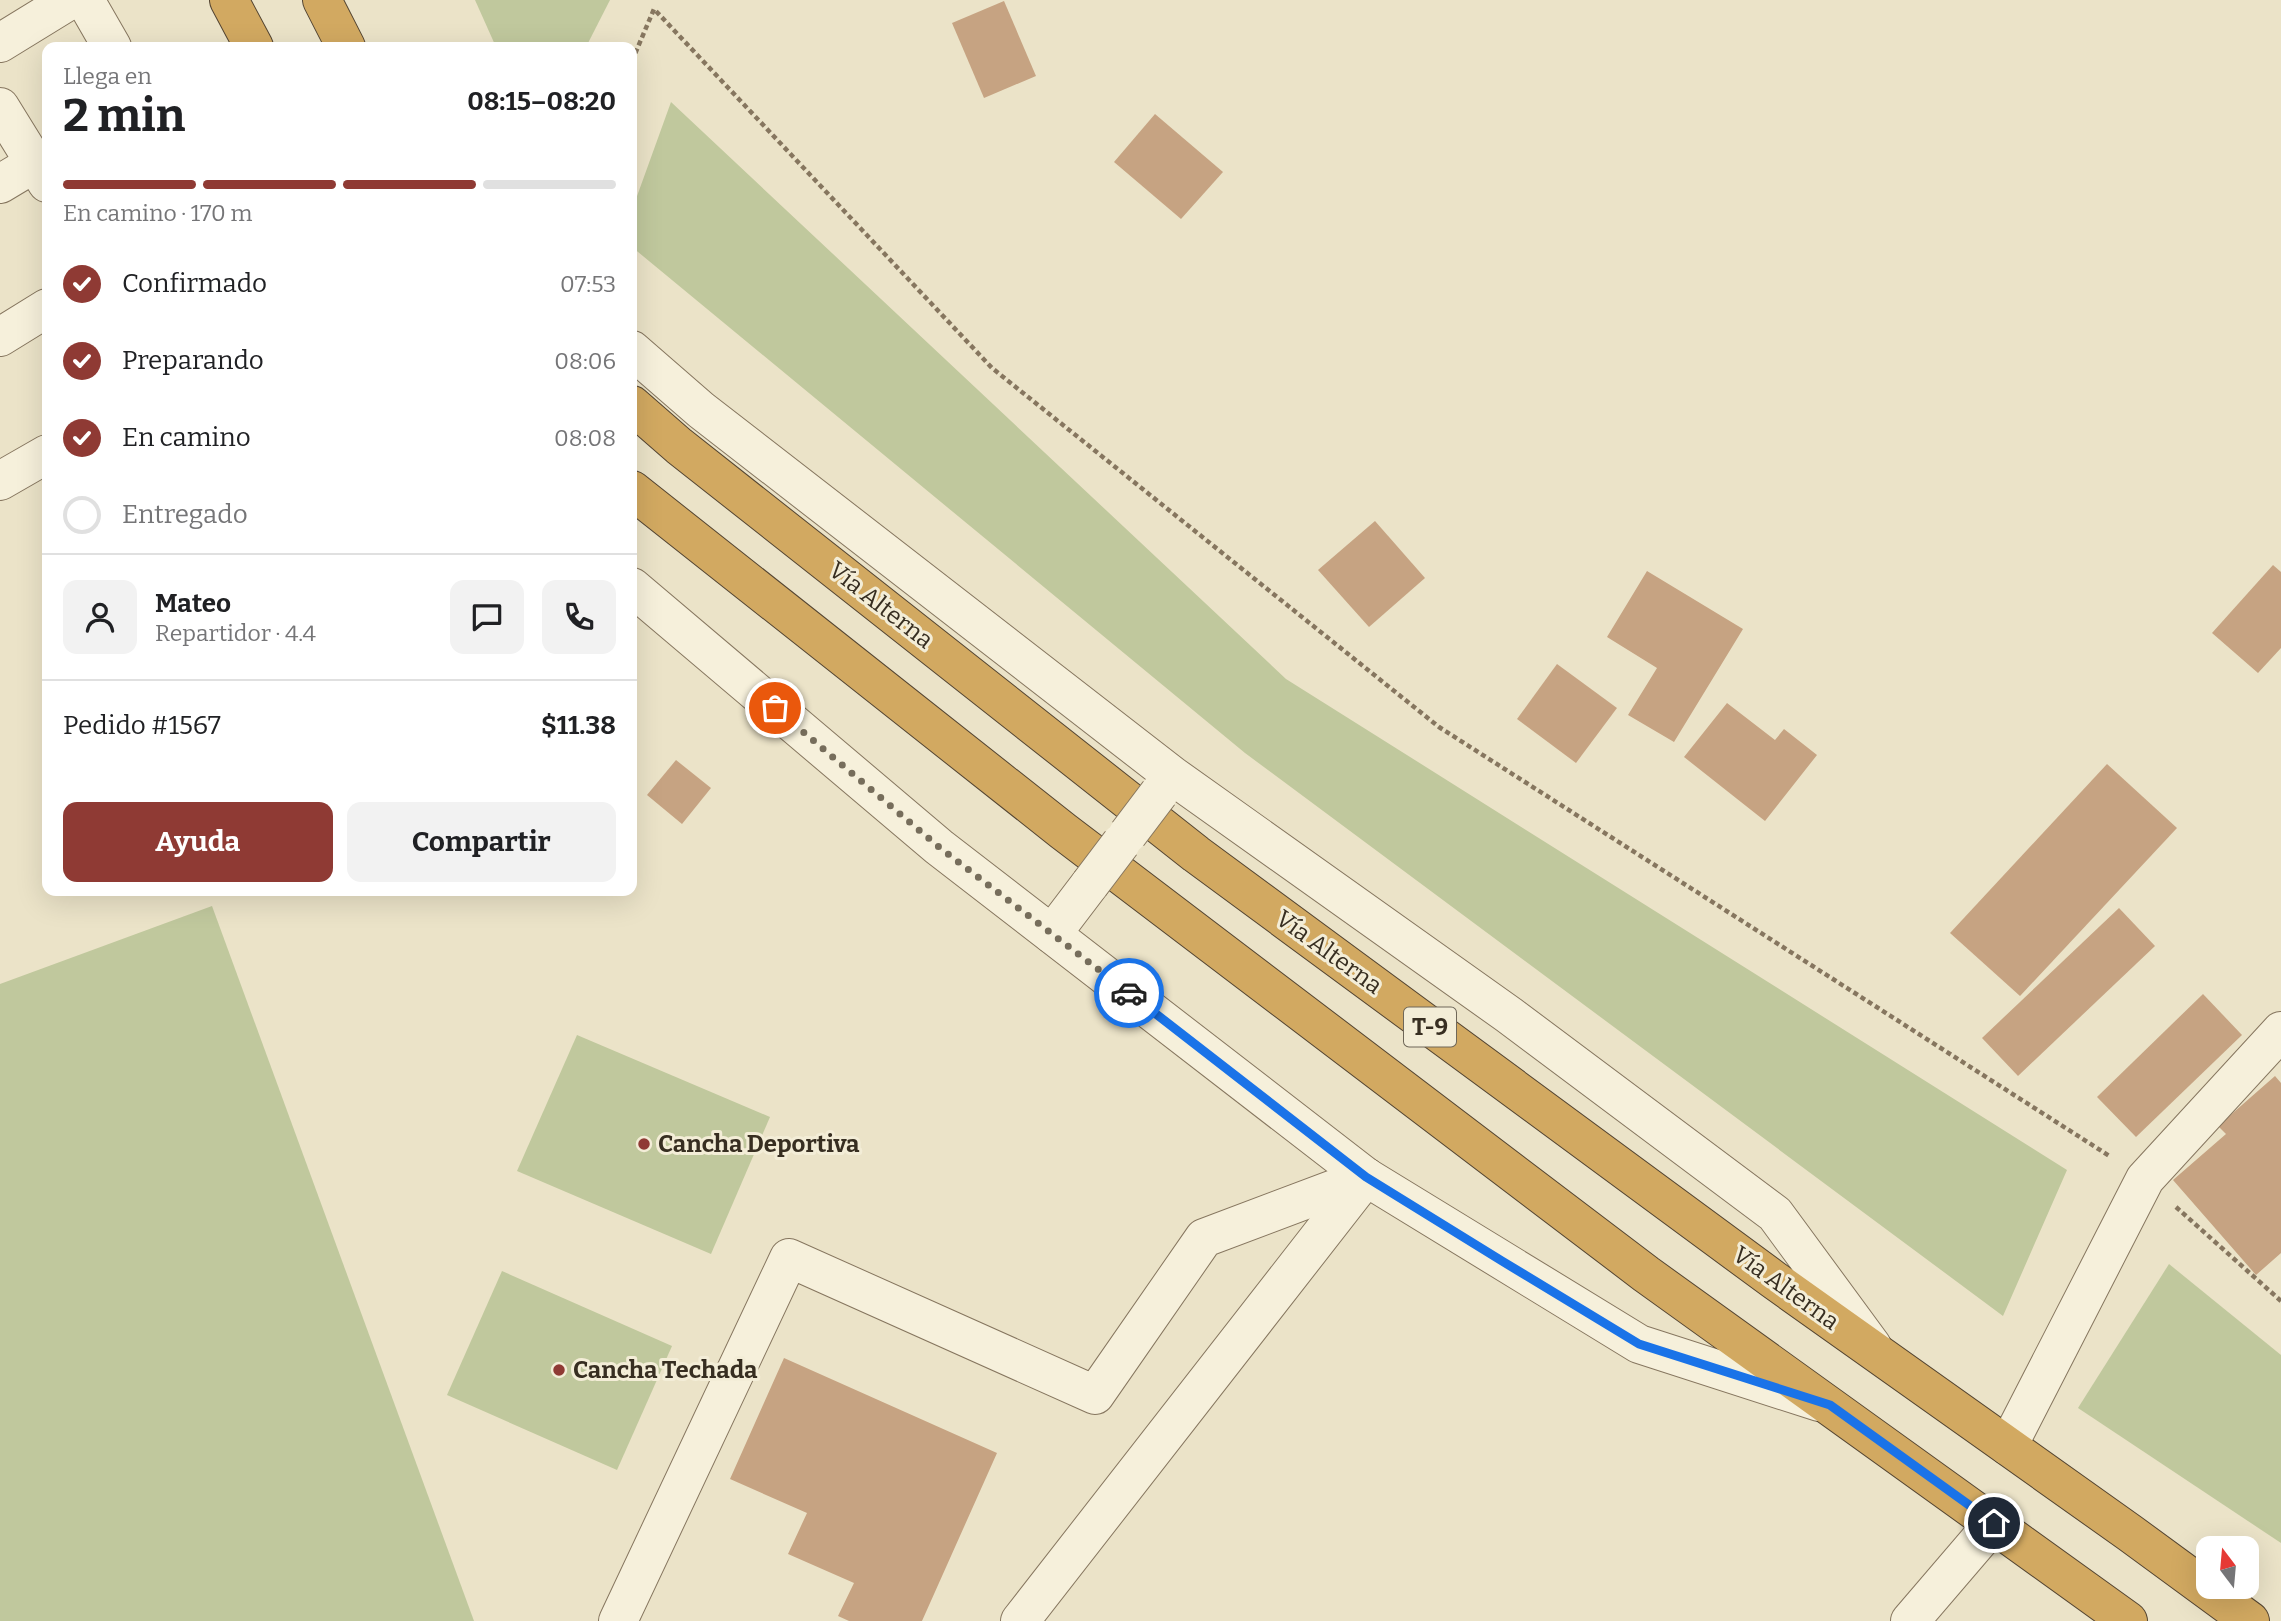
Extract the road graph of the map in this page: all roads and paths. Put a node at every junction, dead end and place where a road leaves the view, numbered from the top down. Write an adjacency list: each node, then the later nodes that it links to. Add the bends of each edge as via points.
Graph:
1 (70, 0): 8 (street)
2 (85, 0): 5 (street)
3 (229, 0): 6 (highway)
4 (322, 0): 7 (highway)
5 (109, 42)
6 (251, 42)
7 (343, 42)
8 (0, 43)
9 (637, 49): 25 (path, via 654,9 992,368 1439,727)
10 (0, 107): 11 (street)
11 (41, 173): 12 (street)
12 (0, 184)
13 (42, 312): 14 (street)
14 (0, 337)
15 (637, 354): 21 (street)
16 (637, 409): 27 (highway, Vía Alterna / T-9, via 1196,854)
17 (42, 457): 18 (street)
18 (0, 481)
19 (637, 494): 28 (highway, T-9, via 1085,847 1646,1274)
20 (637, 591): 22 (street, via 939,847)
21 (1166, 785): 22 (street, bridge); 27 (street, via 1509,1015 1775,1214)
22 (1052, 933): 24 (street)
23 (2281, 1031): 25 (street)
24 (1366, 1177): 28 (street, via 1639,1344); 31 (street, via 1204,1238 1095,1395 789,1258); 32 (street)
25 (2145, 1179): 26 (path); 29 (street)
26 (2281, 1301)
27 (1877, 1354): 29 (highway, Vía Alterna / T-9)
28 (1830, 1405): 30 (highway, T-9)
29 (2008, 1446): 35 (highway, Vía Alterna / T-9)
30 (1994, 1523): 33 (street); 34 (highway, T-9)
31 (618, 1621)
32 (1020, 1621)
33 (1909, 1621)
34 (2128, 1621)
35 (2250, 1621)

